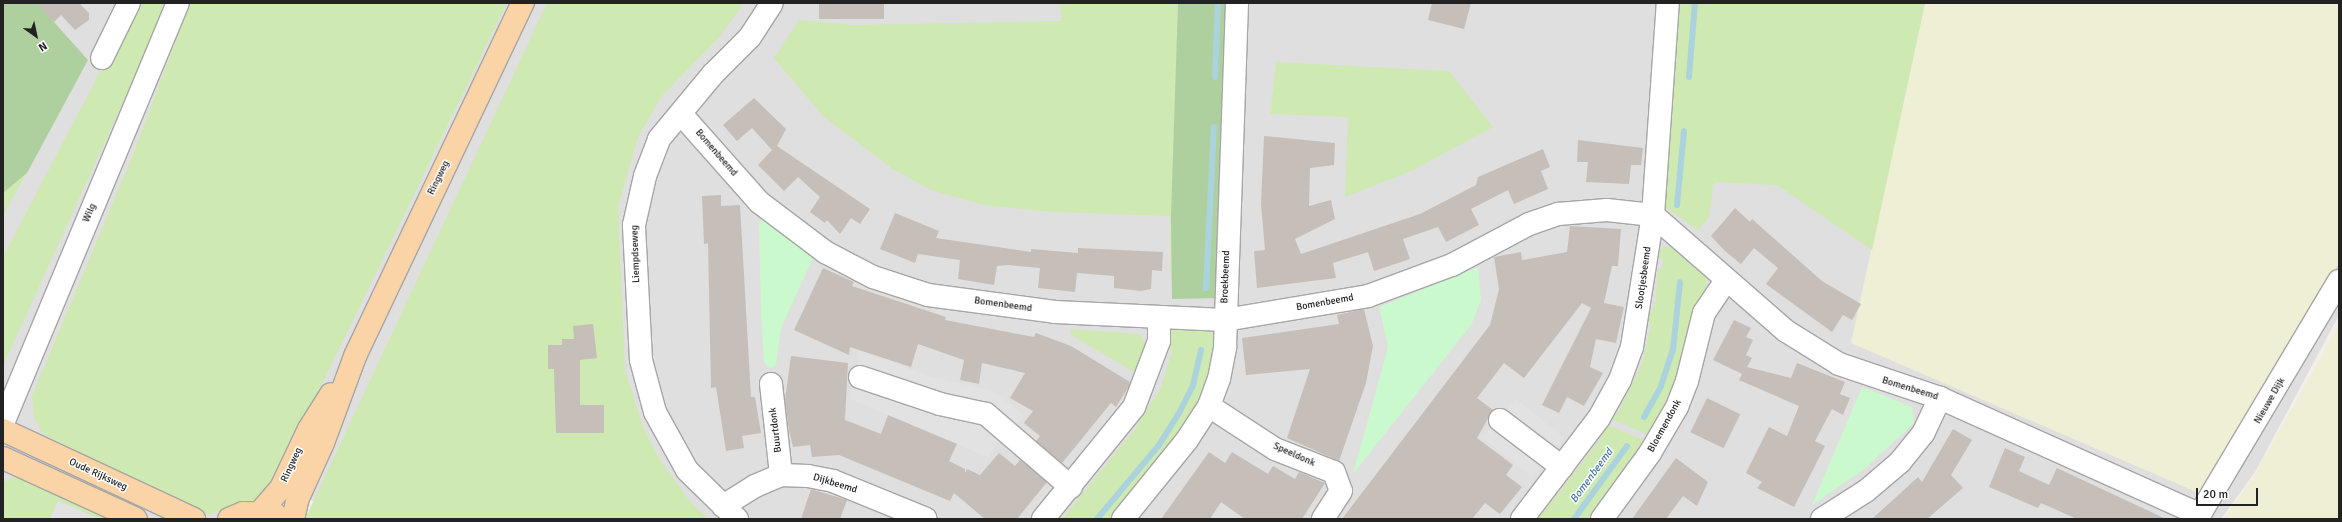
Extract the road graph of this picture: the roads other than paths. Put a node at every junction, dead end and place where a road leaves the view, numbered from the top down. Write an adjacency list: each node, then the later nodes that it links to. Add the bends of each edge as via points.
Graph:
1 (129, 3): 7 (street)
2 (178, 3): 20 (street, Wilg)
3 (523, 3): 14 (main road, Ringweg)
4 (772, 3): 8 (street, Liempdseweg, via 750,37 713,74)
5 (1238, 3): 13 (street, Broekbeemd)
6 (1668, 3): 9 (street, Slootjesbeemd)
7 (102, 58)
8 (681, 114): 12 (street, Bomenbeemd, via 759,202 824,252 873,277 928,295 1055,312); 27 (street, Liempdseweg, via 659,139 645,176 634,225 642,360 658,418 687,470)
9 (1653, 215): 10 (street, Bomenbeemd); 13 (street, Bomenbeemd, via 1607,210 1558,214 1529,224 1452,264 1368,296); 23 (street, Slootjesbeemd, via 1640,312 1625,367 1599,418)
10 (1726, 280): 17 (street, Bomenbeemd, via 1786,331 1839,364); 39 (street, Bloemendonk, via 1704,313 1691,369 1677,407 1650,453)
11 (2339, 281): 28 (street, Nieuwe Dijk)
12 (1159, 320): 13 (street, Bomenbeemd); 25 (street, via 1159,341 1134,407)
13 (1225, 320): 18 (street, Broekbeemd, via 1219,380)
14 (356, 354): 26 (main road, Ringweg, via 309,429 281,488); 33 (main road, Ringweg, via 323,443 298,498)
15 (860, 377): 25 (street, via 940,404 986,414)
16 (770, 384): 24 (street, Buurtdonk)
17 (1940, 398): 28 (street, Bomenbeemd); 40 (street, via 1923,434 1900,462 1866,491)
18 (1209, 406): 36 (street, Broekbeemd, via 1187,440); 37 (street, Speeldonk, via 1276,449 1334,472 1341,491)
19 (1500, 420): 23 (street)
20 (3, 423)
21 (3, 430): 30 (main road, Oude Rijksweg)
22 (3, 458): 29 (main road)
23 (1562, 467): 38 (street, Slootjesbeemd)
24 (781, 476): 27 (street, Dijkbeemd, via 756,486); 34 (street, Dijkbeemd, via 808,476 832,481)
25 (1071, 487): 35 (street)
26 (261, 511): 31 (main road); 32 (main road)
27 (730, 513)
28 (2198, 517)
29 (136, 519)
30 (194, 519)
31 (229, 519)
32 (285, 519)
33 (293, 519)
34 (926, 519)
35 (1043, 519)
36 (1123, 519)
37 (1323, 519)
38 (1522, 519)
39 (1602, 519)
40 (1822, 519)

